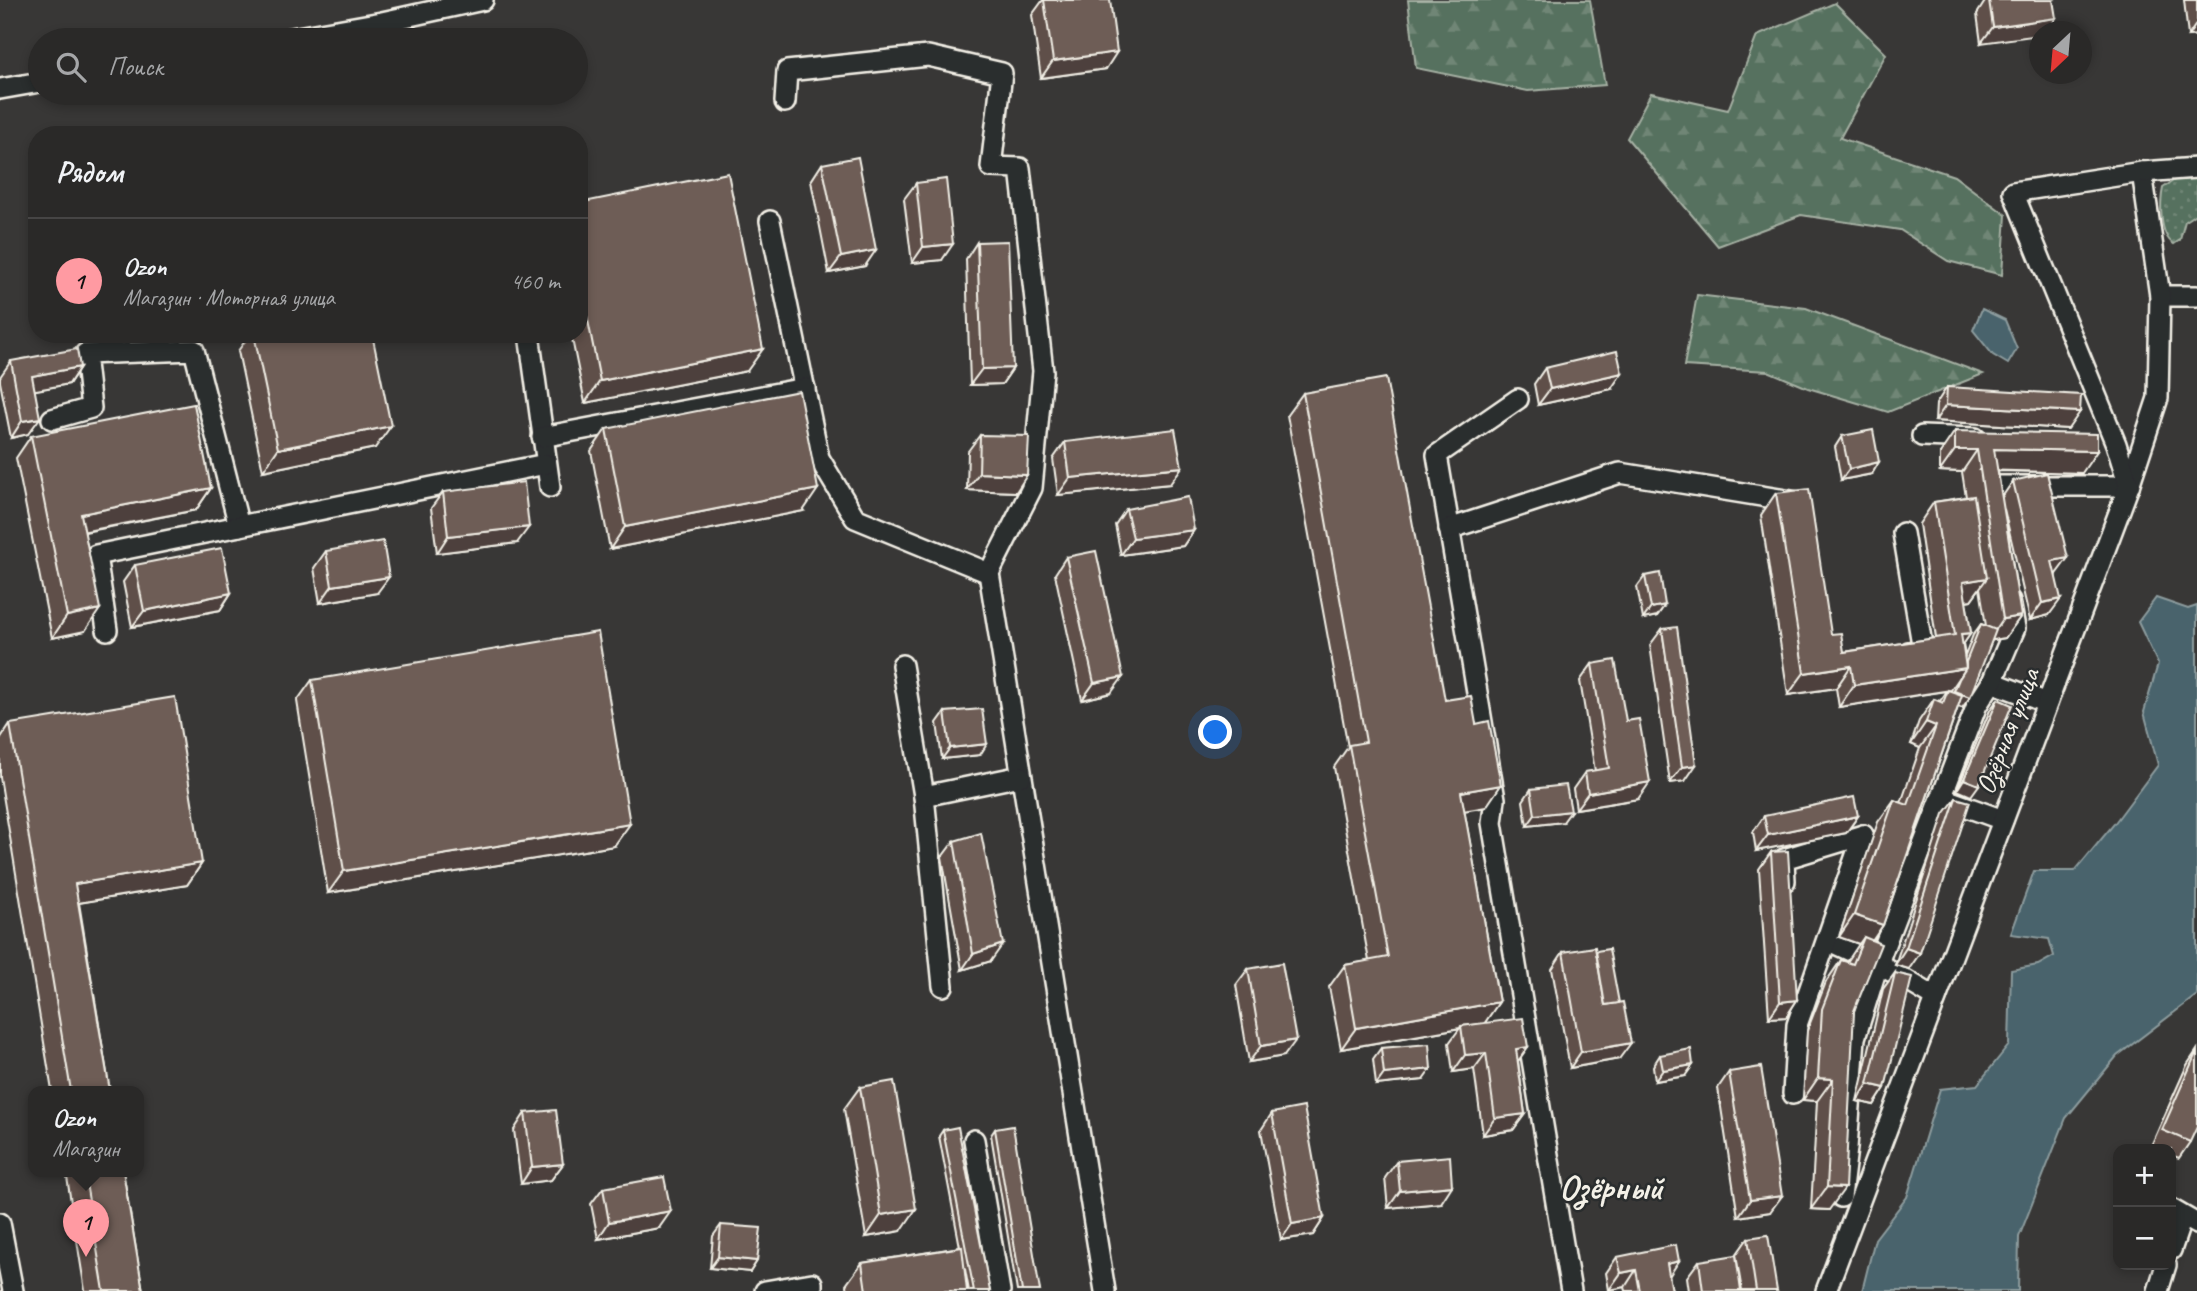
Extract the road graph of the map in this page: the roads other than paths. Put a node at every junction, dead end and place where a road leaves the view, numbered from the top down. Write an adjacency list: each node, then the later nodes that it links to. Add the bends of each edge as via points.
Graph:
1 (483, 0): 2 (street)
2 (348, 28)
3 (28, 84): 4 (street)
4 (0, 89)
5 (785, 102): 26 (street, via 787,71 928,56 1002,73 991,167 1020,168 1043,370 1032,488)
6 (2197, 168): 7 (street)
7 (2142, 172): 9 (street, Озёрная улица); 19 (street, via 2013,192)
8 (770, 221): 12 (street)
9 (2160, 296): 10 (street); 19 (street, Озёрная улица, via 2158,398)
10 (2197, 296)
11 (530, 343): 16 (street)
12 (805, 388): 16 (street); 26 (street, via 819,458 855,518)
13 (1518, 399): 24 (street, via 1437,455)
14 (52, 419): 23 (street, via 91,408 85,354 194,350)
15 (1922, 436): 17 (street)
16 (542, 438): 18 (street)
17 (1991, 439)
18 (546, 464): 20 (street); 23 (street)
19 (2129, 486): 22 (street, via 1991,486); 32 (street, Озёрная улица)
20 (550, 487)
21 (1806, 516): 24 (street, via 1804,503 1620,473)
22 (1997, 525)
23 (239, 526): 28 (street, via 96,555)
24 (1449, 528): 58 (street, via 1495,799 1492,823)
25 (1903, 533): 29 (street, via 1923,650)
26 (989, 573): 33 (street)
27 (2006, 577): 31 (street, via 2015,628)
28 (107, 630)
29 (1897, 654)
30 (902, 665): 34 (street)
31 (1992, 682): 32 (street); 35 (street, via 1976,705)
32 (2047, 703): 36 (street, Озёрная улица)
33 (1021, 776): 34 (street); 57 (street)
34 (924, 796): 41 (street)
35 (1941, 797): 36 (street); 39 (street)
36 (2003, 820): 42 (street, Озёрная улица)
37 (1787, 901): 38 (street, via 1784,859 1863,835)
38 (1827, 940): 39 (street); 43 (street)
39 (1879, 964): 42 (street); 46 (street, via 1855,1038)
40 (1793, 983): 43 (street)
41 (943, 986)
42 (1936, 998): 47 (street, Озёрная улица)
43 (1797, 1025): 44 (street)
44 (1793, 1094)
45 (974, 1139): 56 (street)
46 (1847, 1148): 47 (street); 48 (street)
47 (1873, 1167): 59 (street, Озёрная улица)
48 (1841, 1197)
49 (2183, 1217): 51 (street)
50 (0, 1223): 53 (street)
51 (2176, 1237)
52 (2164, 1270): 60 (street)
53 (13, 1291)
54 (765, 1291): 55 (street, via 812,1283)
55 (812, 1291)
56 (1000, 1291)
57 (1105, 1291)
58 (1570, 1291)
59 (1826, 1291)
60 (2158, 1291)

